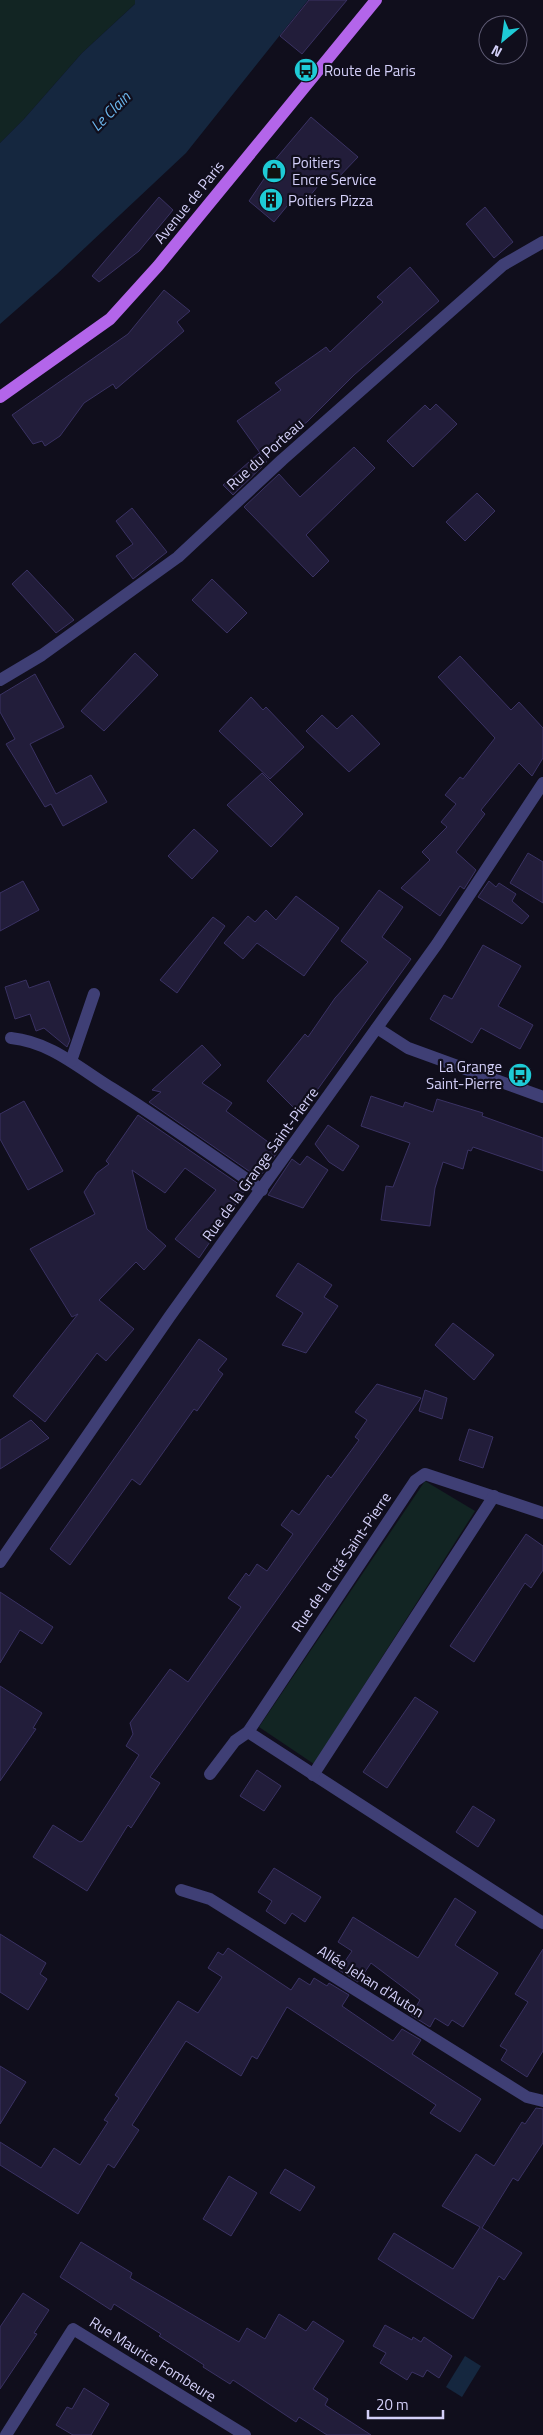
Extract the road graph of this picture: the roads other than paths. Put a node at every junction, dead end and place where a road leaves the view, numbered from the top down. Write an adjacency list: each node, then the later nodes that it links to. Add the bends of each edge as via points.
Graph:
1 (376, 0): 3 (main road, Avenue de Paris, via 158,266 110,319)
2 (543, 242): 4 (street, Rue du Porteau, via 503,265 282,460 178,557 42,655)
3 (0, 397)
4 (0, 680)
5 (543, 784): 7 (street, Rue de la Grange Saint-Pierre)
6 (94, 994): 9 (street)
7 (377, 1028): 10 (street, via 408,1048); 11 (street, Rue de la Grange Saint-Pierre)
8 (11, 1038): 9 (street, via 41,1045)
9 (71, 1061): 11 (street, via 165,1121)
10 (543, 1097)
11 (262, 1190): 14 (street, Rue de la Grange Saint-Pierre, via 164,1324)
12 (494, 1496): 13 (street, Rue de la Cité Saint-Pierre); 15 (street, Rue de la Cité Saint-Pierre, via 425,1474 415,1481); 17 (street)
13 (543, 1513)
14 (0, 1562)
15 (248, 1732): 16 (street, Rue de la Cité Saint-Pierre, via 235,1741); 17 (street)
16 (210, 1774)
17 (313, 1775): 19 (street)
18 (181, 1890): 20 (street, Allée Jehan d'Auton, via 210,1899 527,2096)
19 (543, 1923)
20 (543, 2102)
21 (6, 2435): 22 (street, Rue Maurice Fombeure, via 73,2329)
22 (245, 2435)

